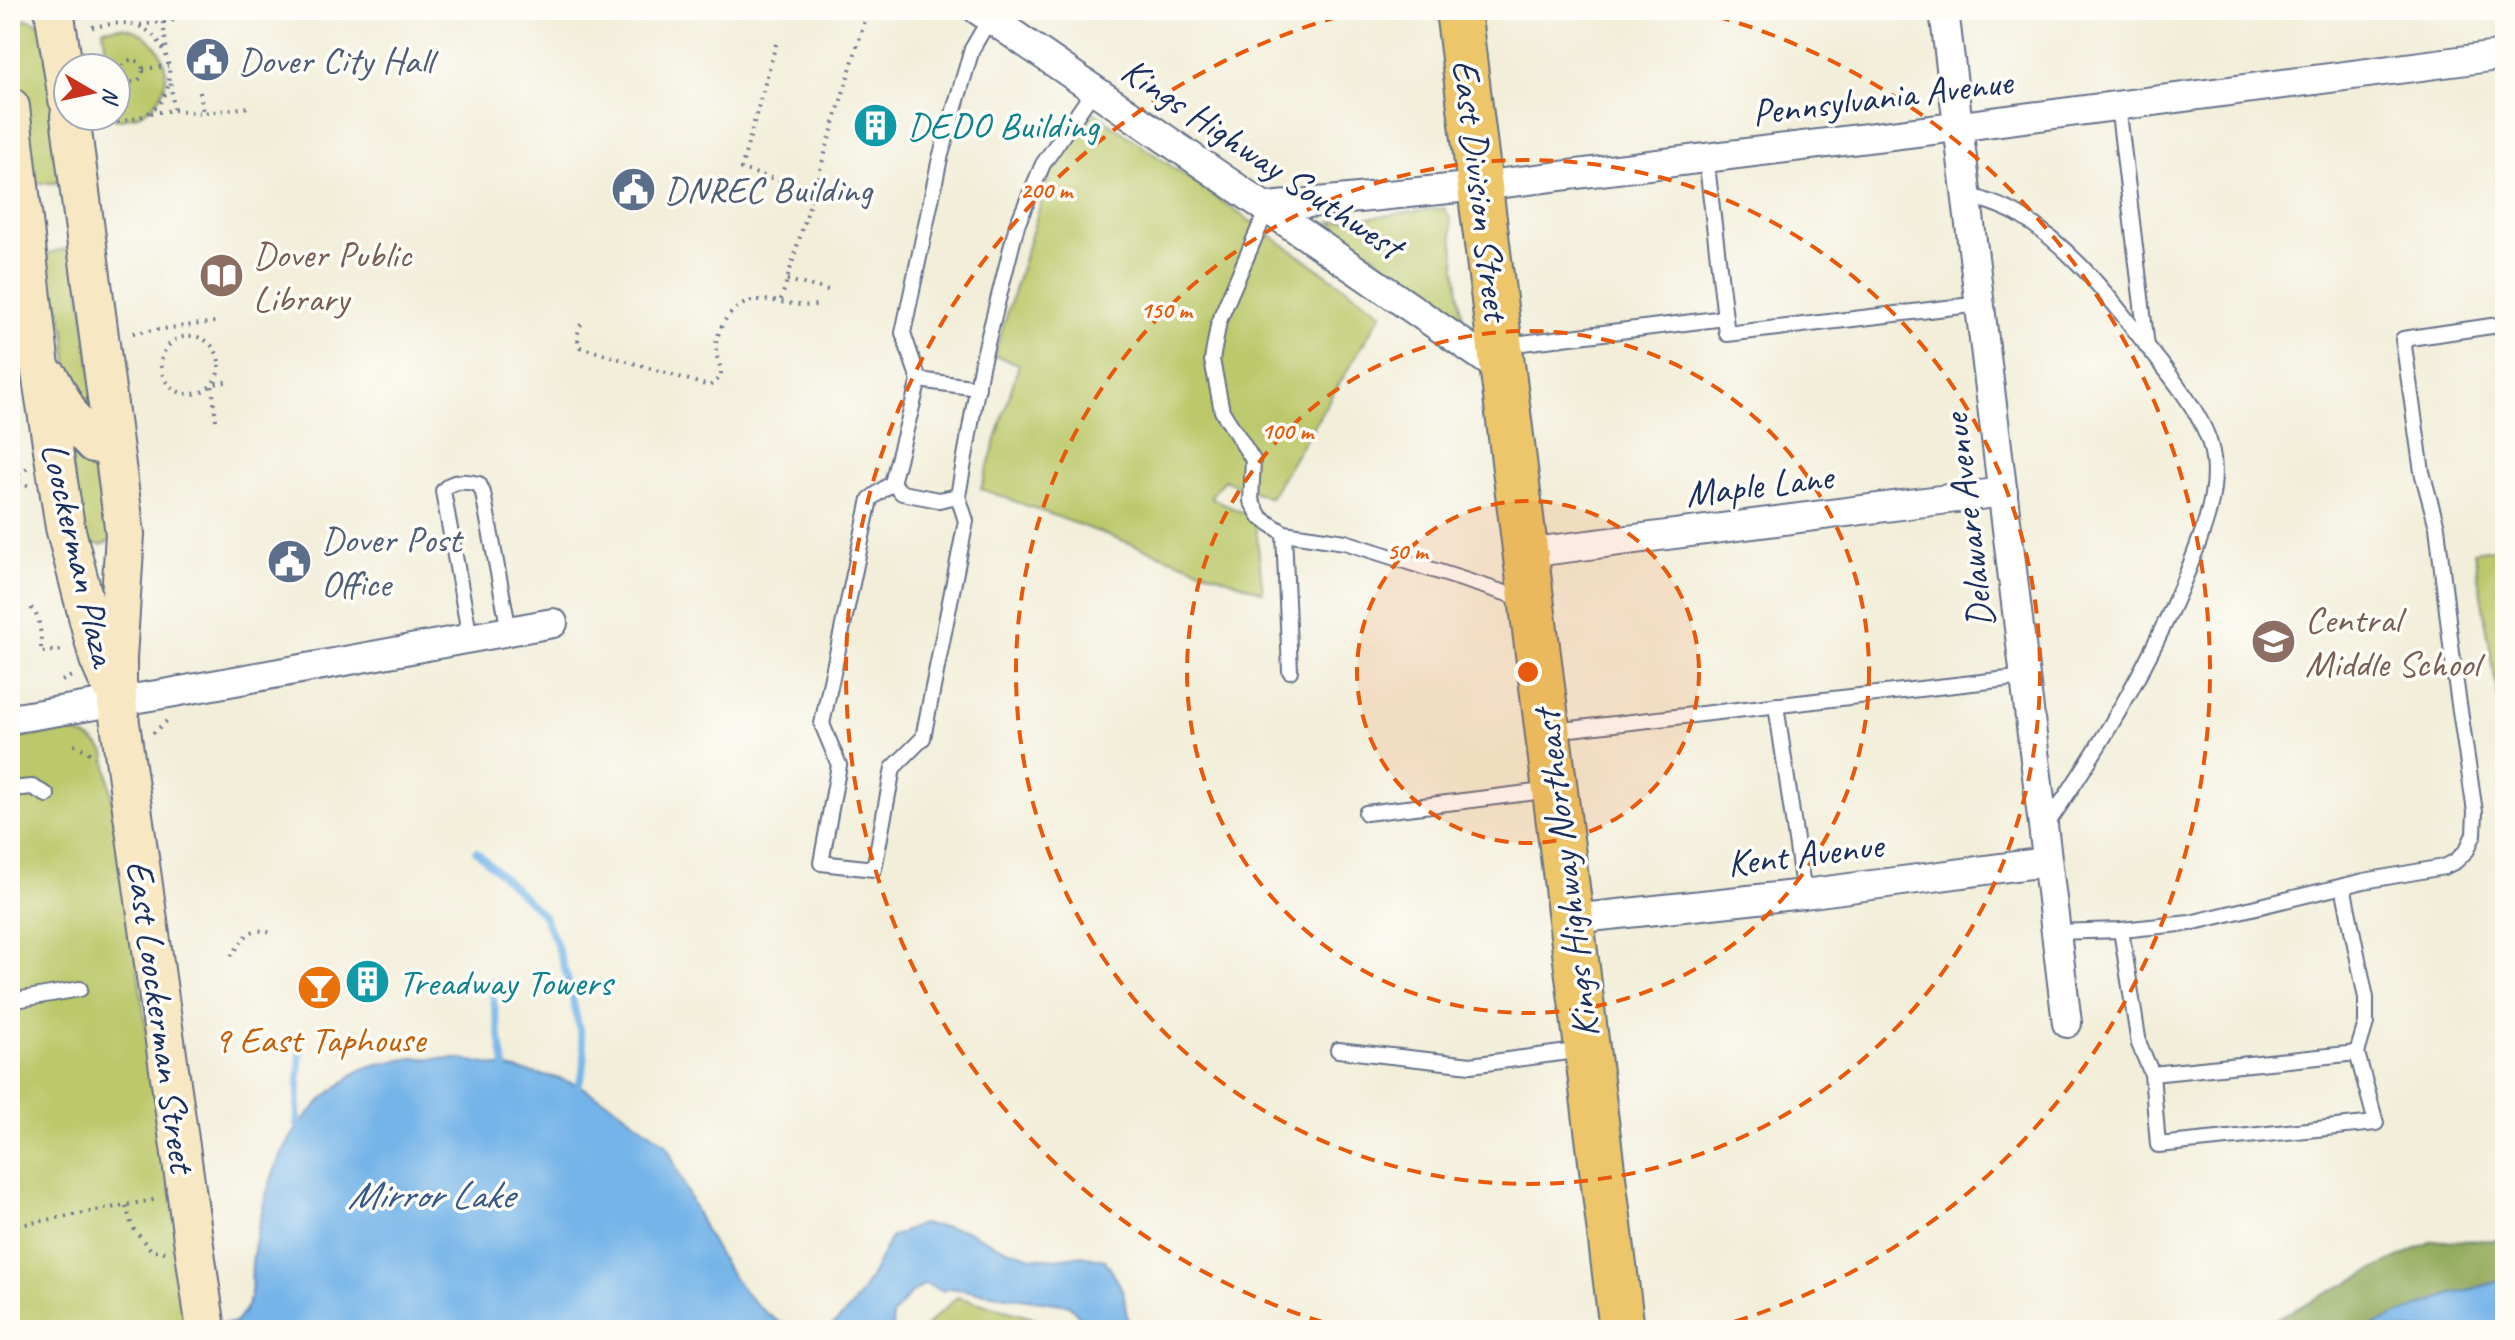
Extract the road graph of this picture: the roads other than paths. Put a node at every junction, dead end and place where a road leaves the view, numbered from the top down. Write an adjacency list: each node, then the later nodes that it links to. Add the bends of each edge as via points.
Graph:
1 (54, 10): 5 (street)
2 (1458, 10): 13 (highway, East Division Street)
3 (1944, 10): 10 (street, Delaware Avenue)
4 (984, 14): 7 (street, Kings Highway Southwest); 24 (lane, via 940,158 903,333)
5 (61, 52)
6 (2505, 55): 8 (street, Pennsylvania Avenue)
7 (1094, 90): 16 (street, Kings Highway Southwest); 25 (lane, via 1043,164 1017,225)
8 (2118, 105): 10 (street, Pennsylvania Avenue); 21 (lane)
9 (10, 107): 17 (street, Loockerman Plaza)
10 (1958, 126): 12 (street, Pennsylvania Avenue); 14 (street, Delaware Avenue)
11 (72, 132): 15 (street, Loockerman Plaza)
12 (1706, 157): 13 (street, Pennsylvania Avenue); 19 (lane)
13 (1479, 186): 16 (street, Pennsylvania Avenue); 22 (highway, East Division Street)
14 (1966, 194): 18 (street, Delaware Avenue); 21 (lane, via 2015,212 2053,239)
15 (83, 207): 17 (street); 26 (street, Loockerman Plaza)
16 (1268, 207): 22 (street, Kings Highway Southwest); 30 (lane, via 1219,321 1212,360 1222,411 1253,460 1251,501 1261,518)
17 (16, 217): 23 (street, Loockerman Plaza)
18 (1980, 304): 19 (lane, via 1727,334); 28 (street, Delaware Avenue)
19 (1725, 318): 22 (lane)
20 (2505, 324): 48 (lane, via 2403,339 2422,472 2437,527 2472,783 2474,834 2467,850 2444,867)
21 (2147, 347): 46 (lane, via 2195,414 2210,445 2214,475 2209,510 2155,649)
22 (1502, 358): 31 (highway, Kings Highway Northeast)
23 (39, 359): 26 (street, via 72,420 94,443); 38 (street, Loockerman Plaza, via 65,527 99,659)
24 (919, 380): 25 (lane); 27 (lane)
25 (978, 388): 29 (lane)
26 (113, 447): 38 (street, Loockerman Plaza, via 125,534)
27 (892, 483): 29 (lane, via 902,493 939,500); 29 (lane, via 870,499 822,724 839,765 821,863 874,869 893,768 923,738 966,521)
28 (2003, 492): 31 (street, Maple Lane); 37 (street, Delaware Avenue)
29 (958, 496)
30 (1284, 533): 32 (lane, via 1345,542); 36 (lane)
31 (1526, 553): 32 (highway, Kings Highway Northeast)
32 (1532, 602): 41 (highway, Kings Highway Northeast)
33 (553, 623): 34 (street)
34 (509, 631): 35 (street); 35 (lane, via 483,493 479,484 457,482 443,491)
35 (470, 638): 38 (street)
36 (1290, 671)
37 (2025, 677): 39 (lane); 46 (street, Delaware Avenue)
38 (117, 702): 40 (street); 60 (street, East Loockerman Street)
39 (1776, 705): 41 (lane); 49 (lane)
40 (10, 719)
41 (1549, 732): 43 (highway, Kings Highway Northeast)
42 (10, 789): 44 (lane, via 32,787)
43 (1556, 789): 45 (lane); 50 (highway, Kings Highway Northeast)
44 (47, 795)
45 (1366, 813)
46 (2042, 831): 47 (street, Delaware Avenue)
47 (2046, 862): 49 (street, Kent Avenue); 52 (street, Delaware Avenue)
48 (2343, 886): 51 (lane, via 2190,923); 58 (lane, via 2366,998 2366,1023)
49 (1804, 894): 50 (street, Kent Avenue)
50 (1572, 919): 57 (highway, Kings Highway Northeast)
51 (2121, 930): 52 (lane); 59 (lane, via 2139,1044)
52 (2055, 932): 55 (street, Delaware Avenue)
53 (80, 989): 54 (lane)
54 (10, 1001)
55 (2067, 1023)
56 (1338, 1050): 57 (lane, via 1471,1065)
57 (1587, 1050): 61 (highway, Kings Highway Northeast)
58 (2357, 1053): 59 (lane); 59 (lane, via 2376,1123 2158,1145)
59 (2152, 1074)
60 (205, 1322)
61 (1622, 1330)

